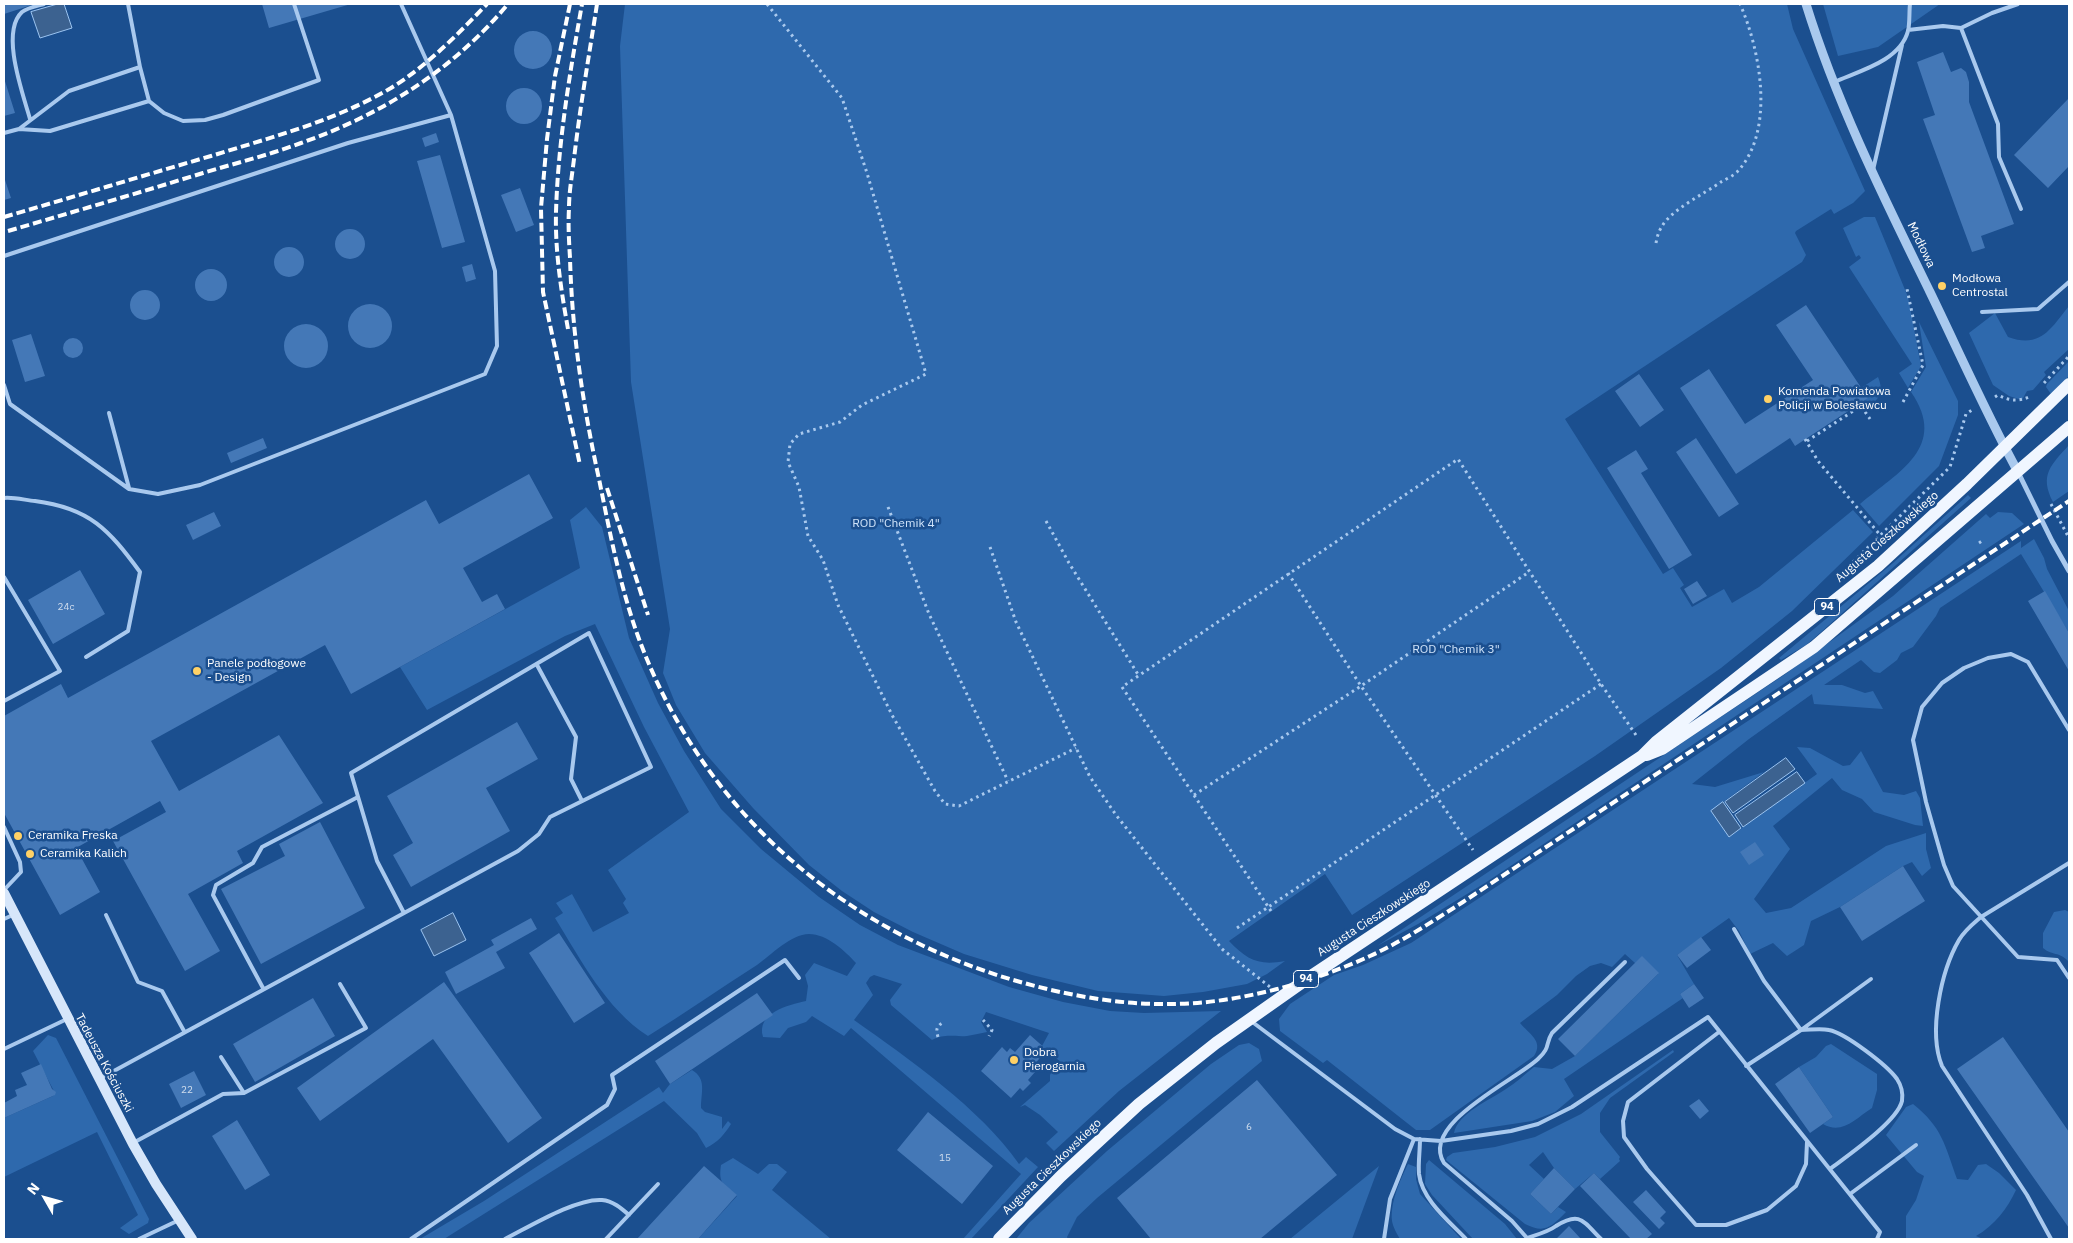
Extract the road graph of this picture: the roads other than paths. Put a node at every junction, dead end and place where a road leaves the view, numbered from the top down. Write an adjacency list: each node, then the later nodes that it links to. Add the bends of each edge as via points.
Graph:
1 (44, 4): 15 (lane, via 22,12 12,26 11,51)
2 (128, 4): 11 (lane)
3 (294, 4): 13 (lane, via 319,80 205,120 183,121 164,113)
4 (401, 4): 14 (lane)
5 (1806, 4): 12 (street, Modłowa)
6 (1910, 4): 9 (lane)
7 (2018, 4): 8 (lane)
8 (1961, 28): 9 (lane, via 1943,26); 19 (lane, via 1998,124 1999,157)
9 (1908, 30): 10 (lane)
10 (1902, 45): 12 (lane, via 1886,59); 18 (lane)
11 (140, 67): 13 (lane); 15 (lane, via 68,92)
12 (1834, 82): 18 (street, Modłowa)
13 (149, 101): 16 (lane, via 50,131)
14 (451, 115): 20 (lane, via 348,143); 29 (lane, via 495,271 496,346 486,374 200,484 158,494)
15 (30, 119): 16 (lane)
16 (19, 129): 17 (lane)
17 (4, 134)
18 (1872, 172): 27 (street, Modłowa)
19 (2021, 209)
20 (4, 256)
21 (2069, 282): 22 (lane, via 2038,309)
22 (1982, 312)
23 (2069, 384): 27 (main road, Augusta Cieszkowskiego / 94)
24 (4, 385): 29 (lane, via 10,404)
25 (109, 413): 29 (lane)
26 (2069, 427): 28 (main road, Augusta Cieszkowskiego / 94)
27 (2005, 447): 28 (street, Modłowa); 37 (main road, Augusta Cieszkowskiego / 94, via 1878,566)
28 (2018, 472): 31 (street, Modłowa); 37 (main road, Augusta Cieszkowskiego / 94, via 1814,647 1662,749)
29 (129, 489)
30 (4, 498): 33 (lane, via 62,506 92,520 116,540 140,572 128,631)
31 (2069, 571)
32 (4, 577): 35 (lane, via 60,671)
33 (86, 657)
34 (537, 665): 38 (lane, via 351,773); 39 (lane, via 576,737 571,779); 39 (lane, via 589,633 651,767)
35 (4, 701)
36 (2069, 730): 46 (lane, via 2028,662 2011,654 1988,658 1964,668 1942,683 1922,707 1913,740 1926,802 1953,886)
37 (1642, 756): 56 (main road, Augusta Cieszkowskiego / 94)
38 (358, 796): 43 (lane, via 377,860); 54 (lane, via 262,847 253,863 216,886 213,895)
39 (582, 801): 43 (lane, via 550,817 539,834 518,851)
40 (4, 827): 42 (lane, via 22,872)
41 (2069, 863): 46 (lane)
42 (4, 892): 44 (main road, Tadeusza Kościuszki)
43 (404, 913): 54 (lane)
44 (15, 914): 47 (lane); 55 (main road, Tadeusza Kościuszki)
45 (106, 915): 58 (lane, via 138,982 162,991)
46 (1980, 917): 51 (lane, via 2018,957 2057,960); 87 (lane, via 1959,940 1945,977 1936,1015 1937,1053 1942,1066 2027,1195)
47 (4, 919)
48 (1734, 929): 57 (lane, via 1764,981)
49 (1625, 962): 67 (lane, via 1552,1033 1544,1054 1461,1114)
50 (799, 978): 78 (lane, via 785,960 612,1075 615,1089 607,1104)
51 (2069, 978)
52 (1871, 980): 57 (lane)
53 (340, 984): 64 (lane, via 366,1028)
54 (263, 988): 58 (lane)
55 (67, 1019): 60 (lane); 63 (main road, Tadeusza Kościuszki)
56 (1249, 1020): 65 (lane, via 1395,1129); 81 (main road, Augusta Cieszkowskiego / 94, via 1139,1104 1055,1182)
57 (1802, 1030): 62 (lane); 71 (lane, via 1830,1030 1857,1045 1897,1078 1902,1089 1902,1101 1895,1116)
58 (184, 1031): 63 (lane)
59 (1719, 1032): 62 (lane); 67 (lane, via 1708,1017 1572,1107 1538,1124 1511,1132); 68 (lane, via 1628,1102 1623,1120 1624,1137 1647,1169 1696,1225 1726,1225 1767,1210 1796,1186 1806,1164)
60 (4, 1050)
61 (221, 1056): 64 (lane)
62 (1746, 1066): 68 (lane)
63 (99, 1079): 69 (main road, Tadeusza Kościuszki)
64 (244, 1093): 69 (lane, via 223,1094)
65 (1414, 1139): 66 (lane); 82 (lane, via 1390,1199)
66 (1420, 1139): 67 (lane); 83 (lane, via 1419,1175 1422,1186 1435,1206)
67 (1441, 1141): 84 (lane, via 1444,1163 1512,1221)
68 (1807, 1141): 71 (lane)
69 (133, 1144): 75 (main road, Tadeusza Kościuszki)
70 (1916, 1146): 73 (lane)
71 (1830, 1169): 73 (lane)
72 (658, 1184): 74 (lane)
73 (1850, 1194): 86 (lane, via 1880,1232)
74 (629, 1215): 79 (lane, via 616,1204 602,1200 586,1202 544,1218); 80 (lane)
75 (178, 1220): 76 (lane); 77 (main road, Tadeusza Kościuszki)
76 (139, 1239)
77 (192, 1239)
78 (411, 1239)
79 (505, 1239)
80 (606, 1239)
81 (1000, 1239)
82 (1384, 1239)
83 (1466, 1239)
84 (1527, 1239): 85 (lane, via 1574,1218 1585,1223)
85 (1601, 1239)
86 (1878, 1239)
87 (2051, 1239)

